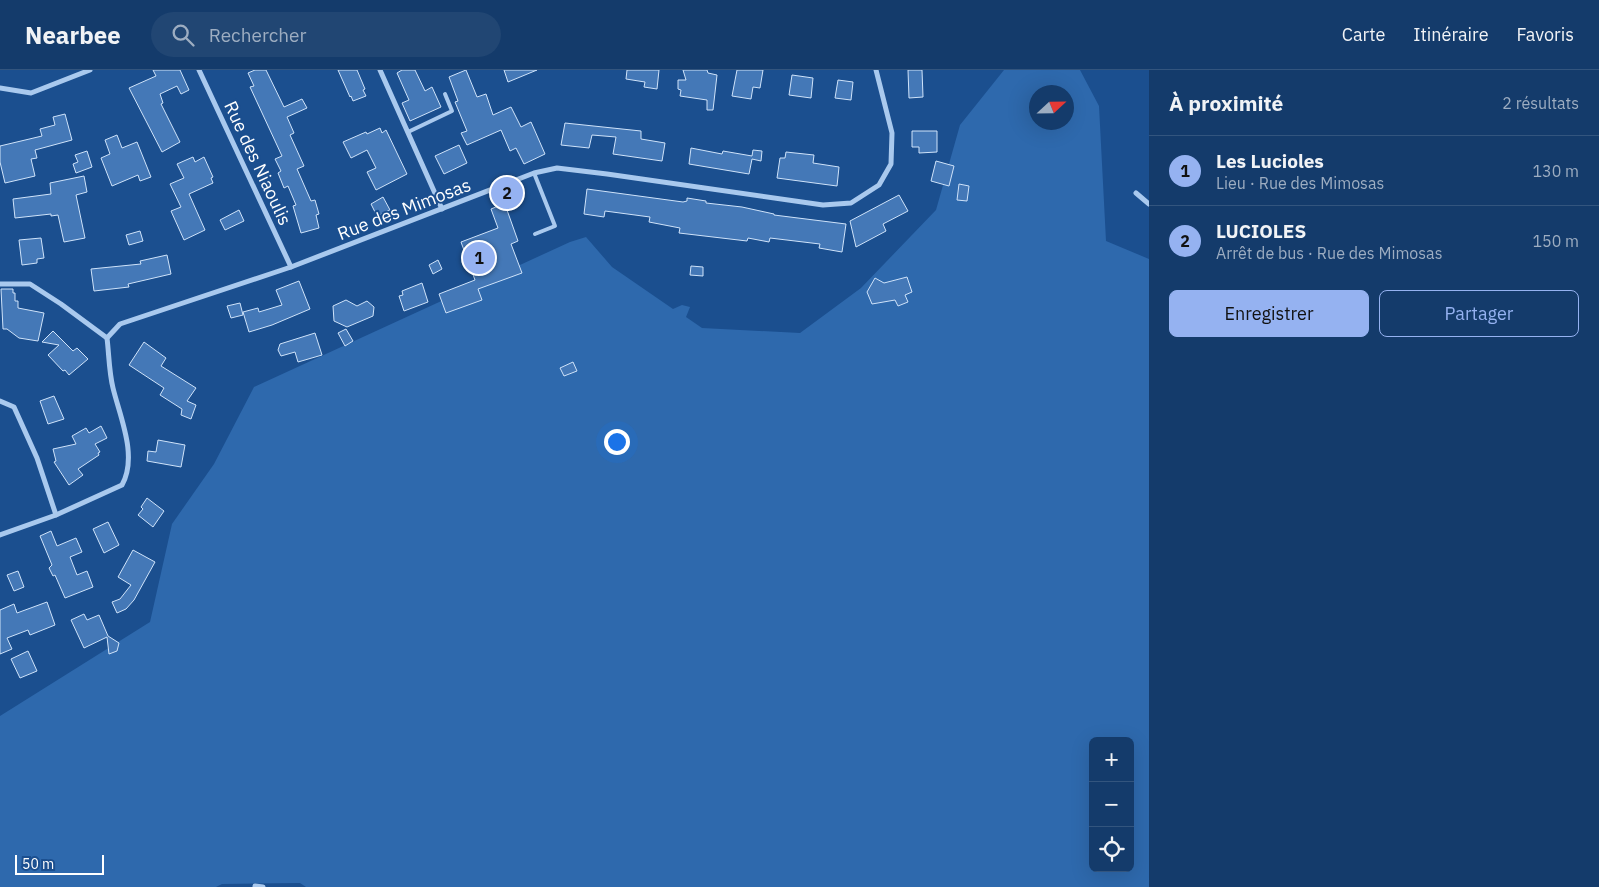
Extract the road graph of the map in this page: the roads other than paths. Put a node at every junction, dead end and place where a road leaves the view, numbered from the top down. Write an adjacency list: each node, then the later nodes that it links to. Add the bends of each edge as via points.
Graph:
1 (90, 70): 5 (street, via 31,93)
2 (199, 70): 13 (street, Rue des Niaoulis)
3 (380, 70): 7 (street)
4 (876, 70): 8 (street, Rue des Mimosas, via 892,133 890,164 878,185 851,203 823,205 557,168)
5 (0, 88)
6 (445, 94): 7 (lane, via 452,111)
7 (408, 132): 11 (street)
8 (534, 173): 11 (street, Rue des Mimosas); 12 (lane, via 555,226)
9 (1136, 193): 10 (street)
10 (1149, 204)
11 (442, 209): 13 (street, Rue des Mimosas)
12 (535, 234)
13 (291, 267): 15 (street, Rue des Mimosas, via 120,324)
14 (0, 284): 15 (street, via 30,284)
15 (107, 338): 17 (street, via 112,386 127,446 126,477 122,485)
16 (0, 401): 17 (street, via 14,407)
17 (56, 515): 18 (street)
18 (0, 536)
19 (255, 886): 20 (street)
20 (263, 887)

